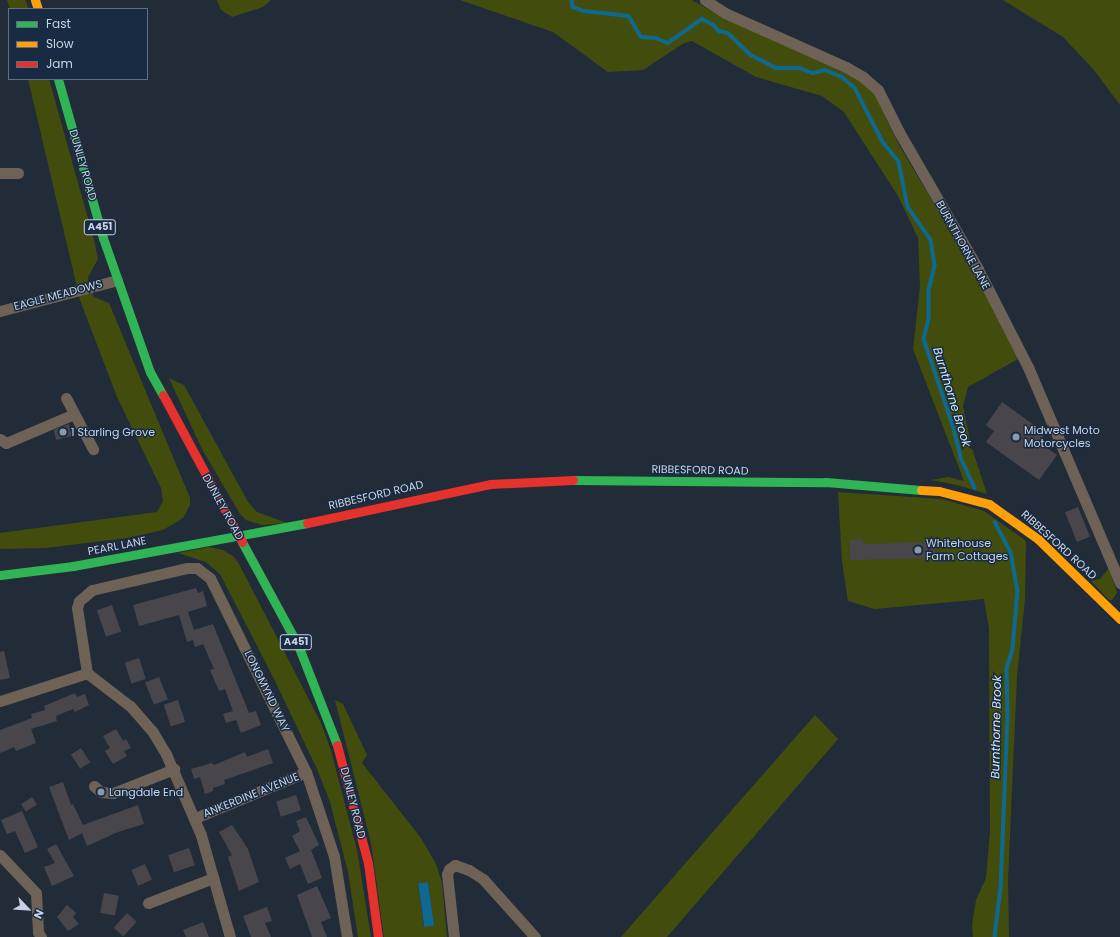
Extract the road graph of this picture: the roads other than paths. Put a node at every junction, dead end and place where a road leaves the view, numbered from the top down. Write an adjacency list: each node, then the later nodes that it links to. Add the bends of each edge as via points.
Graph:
1 (705, 0): 13 (street, BURNTHORNE LANE, via 846,67 878,90 899,132 978,269 1028,367)
2 (58, 80): 5 (main road, DUNLEY ROAD / A451)
3 (0, 173): 4 (street)
4 (18, 173)
5 (117, 280): 6 (street, EAGLE MEADOWS); 11 (main road, DUNLEY ROAD / A451, via 150,372)
6 (0, 311)
7 (66, 398): 8 (street)
8 (74, 414): 9 (street, via 6,443); 10 (street)
9 (0, 439)
10 (93, 449)
11 (239, 536): 12 (main road, PEARL LANE, via 73,566); 14 (main road, RIBBESFORD ROAD, via 270,532 411,499 490,484 551,480 826,482 921,489 962,495 997,509 1038,539); 27 (main road, DUNLEY ROAD / A451, via 298,645 333,731 368,863)
12 (0, 575)
13 (1120, 583)
14 (1118, 612)
15 (87, 673): 16 (street); 17 (street, via 130,706 152,731); 18 (street, LONGMYND WAY, via 76,608 84,595 106,586 187,568 204,572 216,586)
16 (0, 702)
17 (174, 769): 19 (street, via 113,793 101,792); 20 (street)
18 (306, 772): 20 (street, ANKERDINE AVENUE); 26 (street, LONGMYND WAY, via 334,856)
19 (94, 786)
20 (195, 818): 22 (street)
21 (0, 856): 24 (street, via 36,893 38,932)
22 (213, 878): 23 (street); 25 (street)
23 (148, 903)
24 (41, 937)
25 (230, 937)
26 (347, 937)
27 (378, 937)
28 (454, 937): 29 (street, via 447,874 455,865 478,875)
29 (535, 937)

